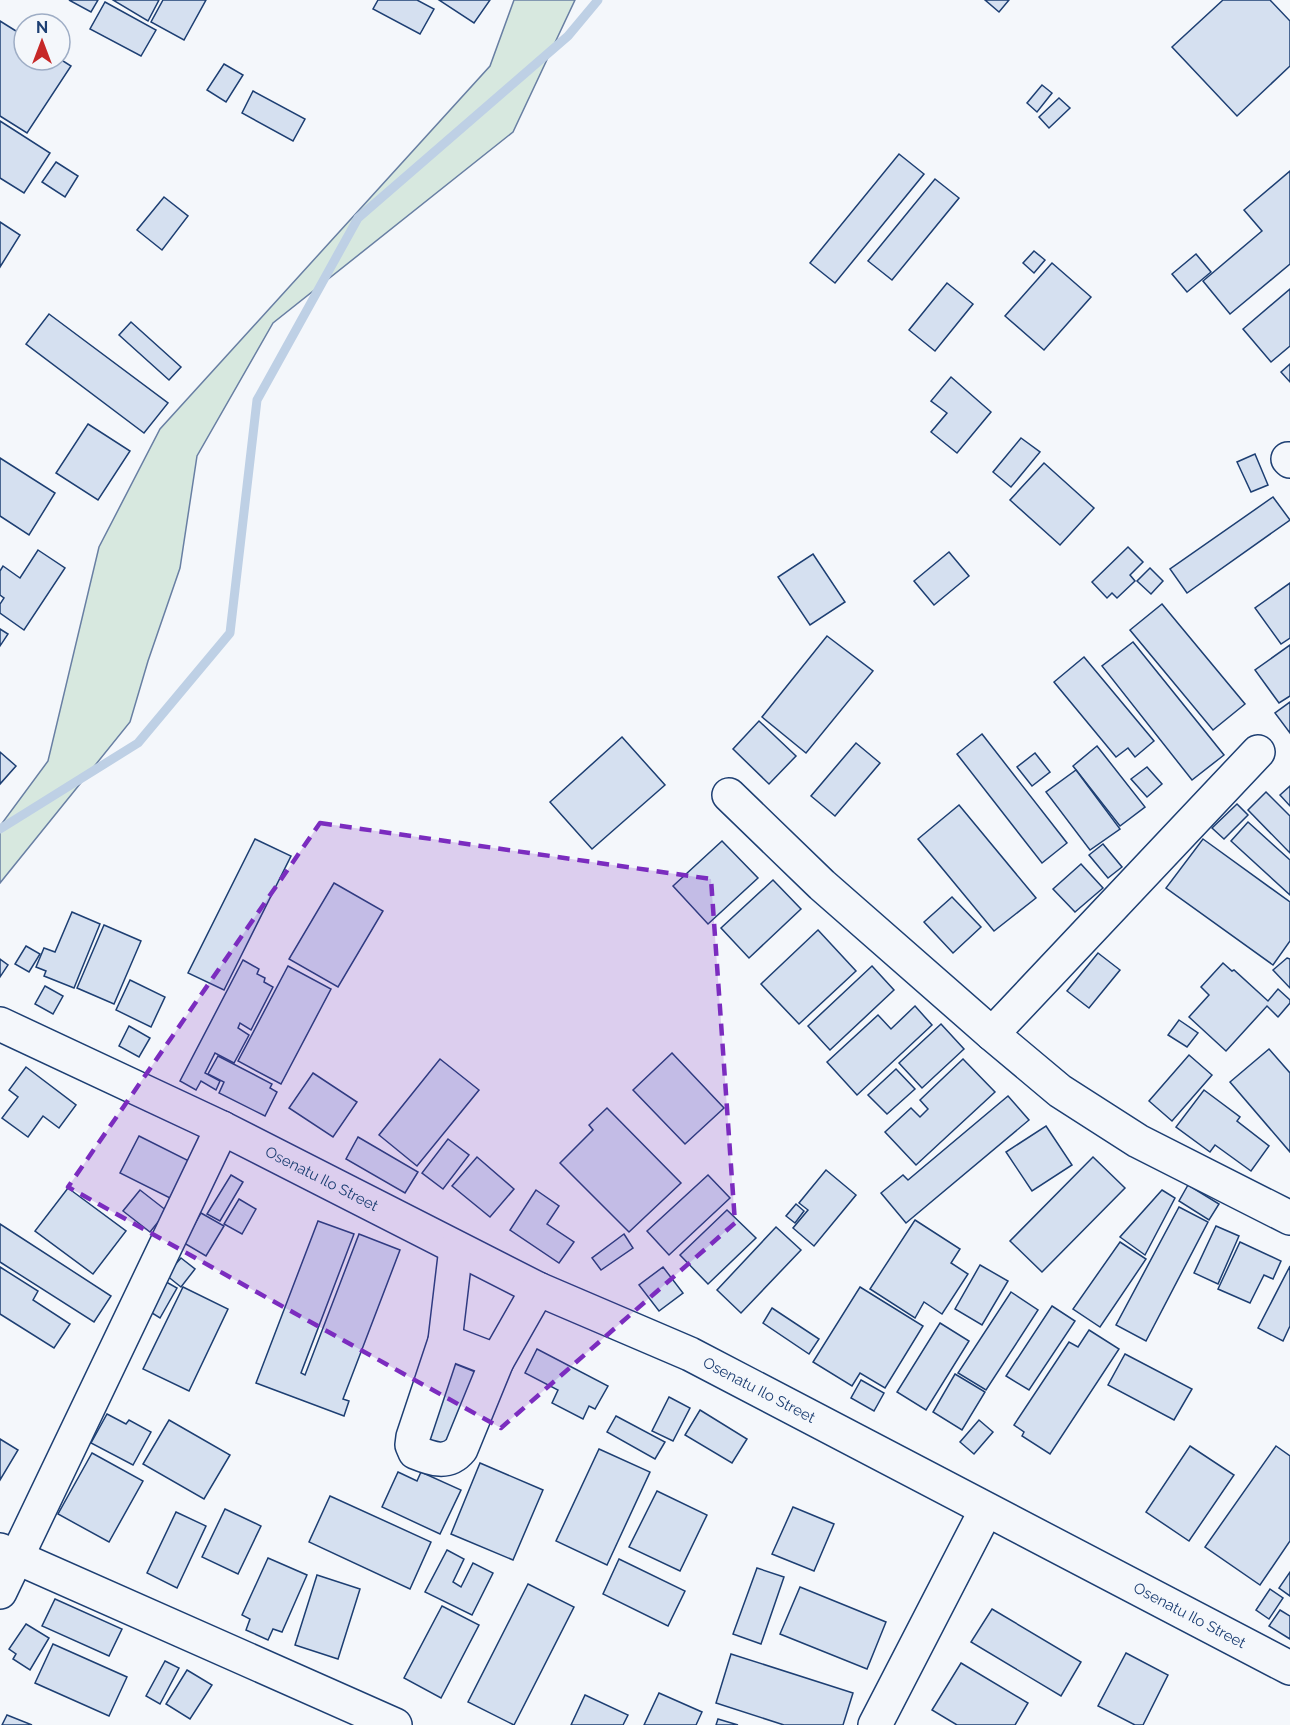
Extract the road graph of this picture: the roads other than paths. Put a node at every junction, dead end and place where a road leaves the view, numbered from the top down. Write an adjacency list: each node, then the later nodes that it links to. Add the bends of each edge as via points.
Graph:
1 (1258, 752): 4 (street)
2 (729, 795): 4 (street, via 822,885)
3 (0, 1024): 5 (street, Osenatu Ilo Street)
4 (992, 1034): 6 (street, via 1060,1091 1138,1141)
5 (222, 1128): 7 (street, Osenatu Ilo Street); 12 (street)
6 (1290, 1218)
7 (456, 1248): 8 (street, Osenatu Ilo Street); 9 (street)
8 (538, 1289): 10 (street); 11 (street, Osenatu Ilo Street, via 690,1354)
9 (446, 1341): 10 (street); 10 (street, via 413,1437 413,1449 424,1456 444,1460 461,1449)
10 (497, 1361)
11 (986, 1510): 14 (street, Osenatu Ilo Street); 16 (street)
12 (8, 1554): 13 (street); 15 (street)
13 (0, 1592)
14 (1290, 1668)
15 (395, 1725)
16 (875, 1725)

